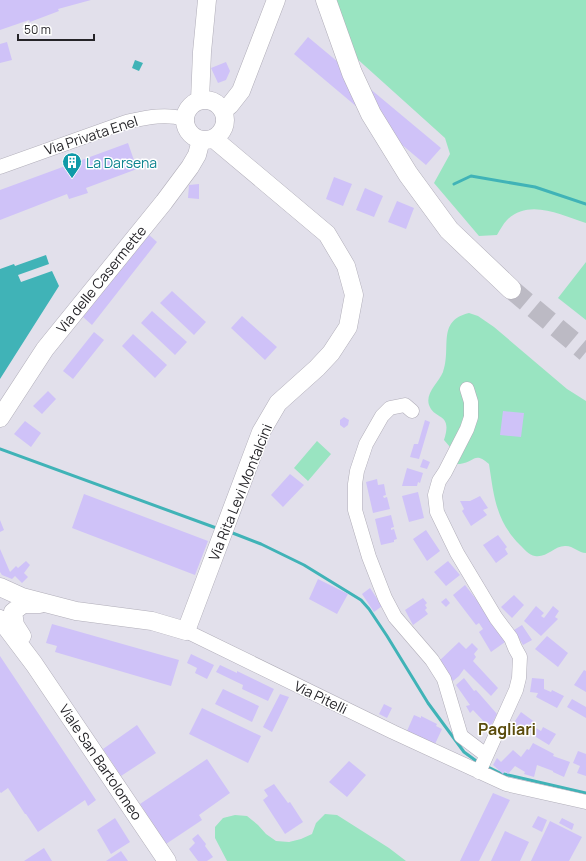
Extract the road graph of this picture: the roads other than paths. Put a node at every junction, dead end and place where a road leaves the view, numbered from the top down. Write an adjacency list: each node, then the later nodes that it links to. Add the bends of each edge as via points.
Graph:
1 (207, 0): 4 (main road)
2 (276, 0): 5 (main road, via 241,91)
3 (326, 0): 9 (highway, via 352,73 371,114 408,174 449,230)
4 (200, 100): 5 (main road, via 213,102); 6 (main road, via 189,107)
5 (223, 111): 7 (main road, via 223,130 219,135)
6 (184, 119): 7 (main road, via 187,130 195,138); 8 (street, Via Privata Enel, via 155,117 126,122)
7 (207, 139): 12 (main road, Via delle Casermette, via 190,167 45,349); 16 (main road, Via Rita Levi Montalcini, via 327,234 346,266 354,295 348,327 331,353 278,403 261,432)
8 (0, 167)
9 (511, 289)
10 (468, 389): 17 (street, via 471,417 468,429 439,481 435,495 438,512 457,553 511,638 520,657 516,690)
11 (412, 410): 17 (street, via 405,405 390,408 375,427 357,471 355,510 385,598 395,617 432,660 444,679 461,736)
12 (0, 418)
13 (0, 587): 14 (main road, Via Pitelli, via 22,597)
14 (53, 605): 15 (main road, Via Pitelli, via 20,605); 16 (main road, Via Pitelli, via 93,614 152,621)
15 (7, 622): 19 (main road, Viale San Bartolomeo)
16 (186, 631): 17 (street, Via Pitelli, via 393,732)
17 (483, 764): 18 (street, Via Pitelli, via 506,784)
18 (586, 802)
19 (167, 861)

